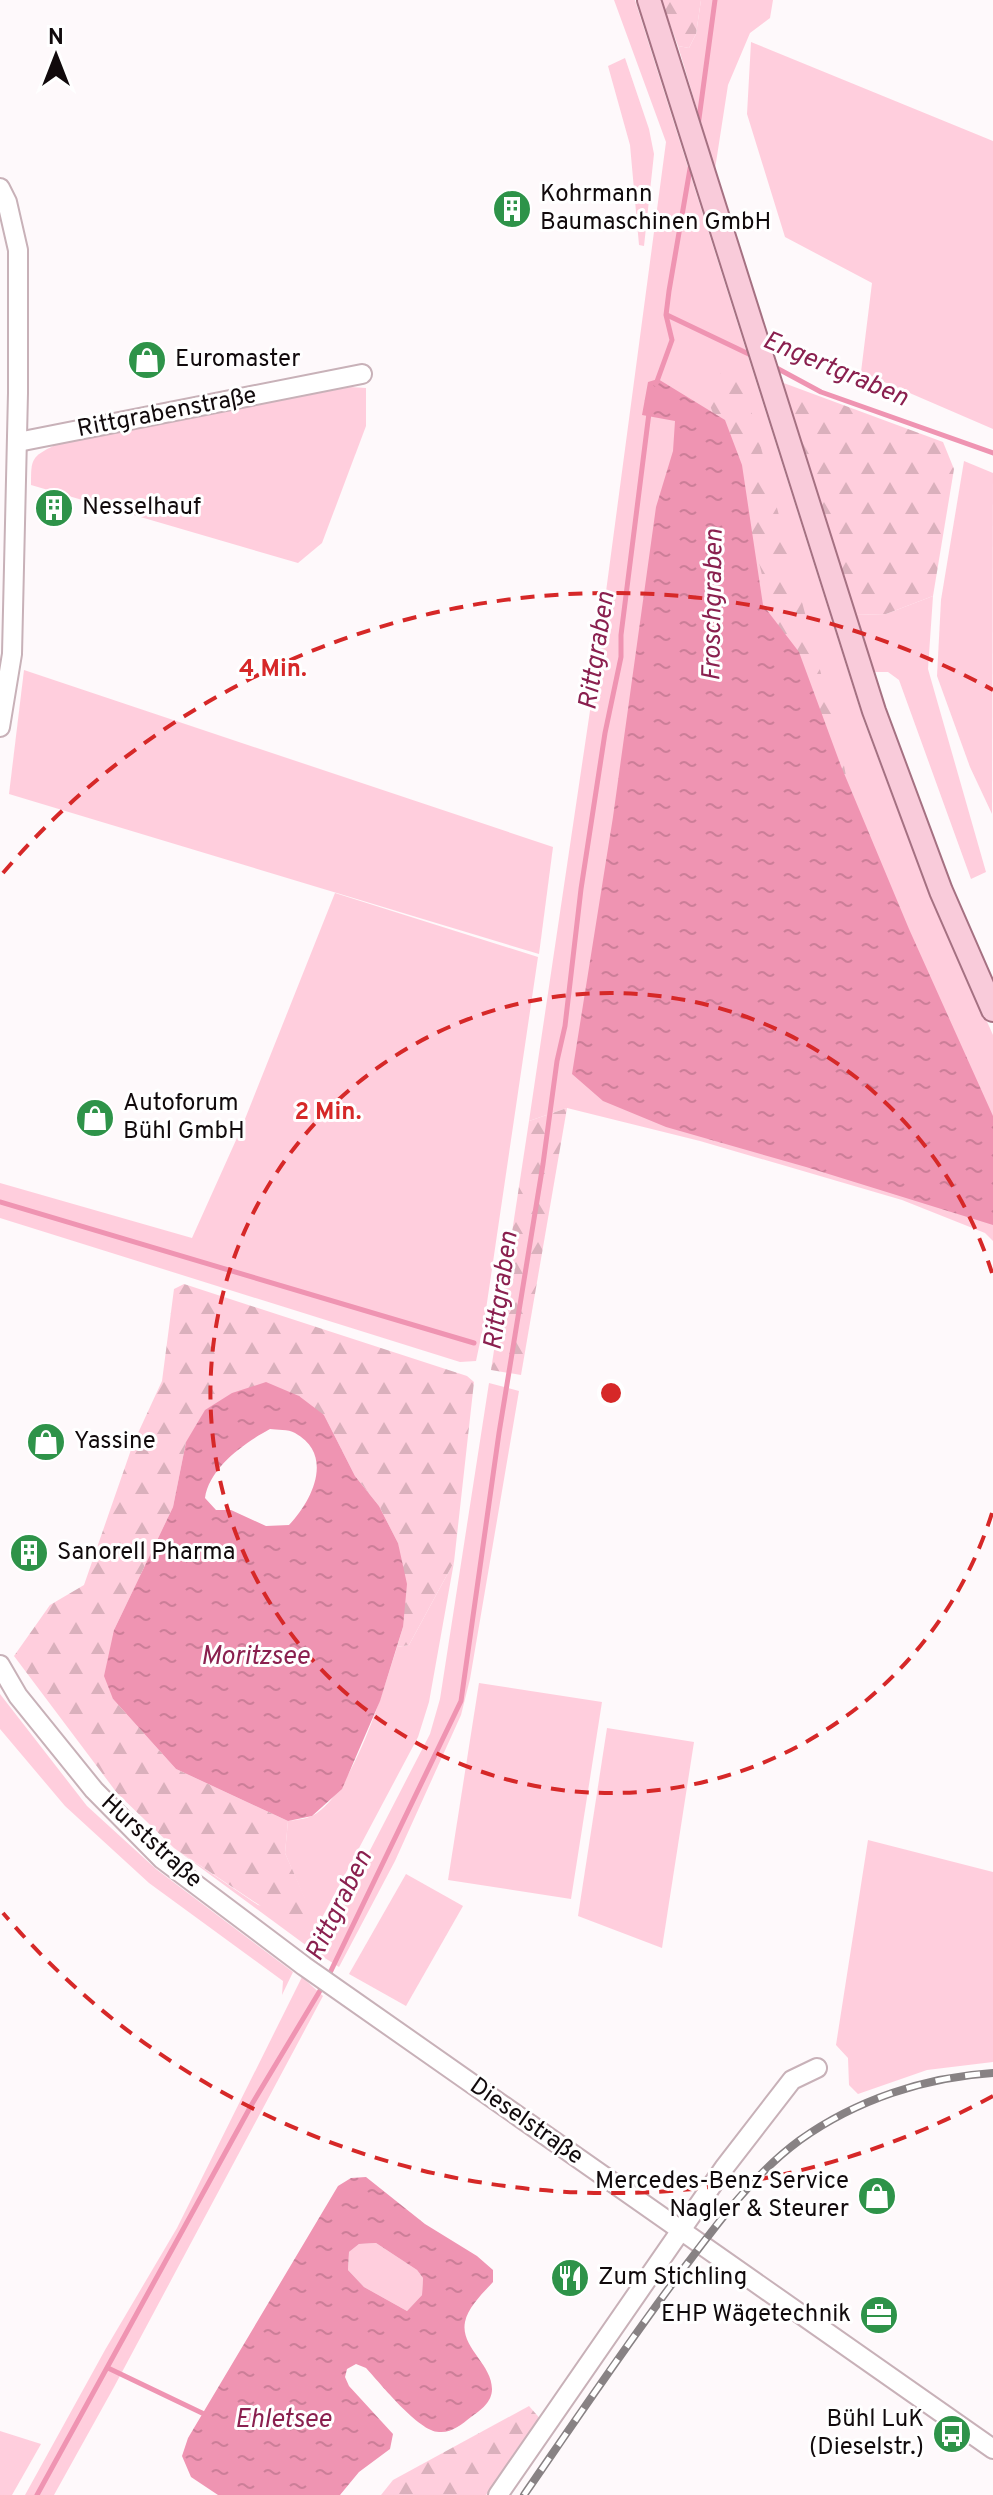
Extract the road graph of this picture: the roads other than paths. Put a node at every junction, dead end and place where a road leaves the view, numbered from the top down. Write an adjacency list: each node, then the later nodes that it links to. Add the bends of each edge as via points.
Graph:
1 (649, 0): 6 (main road, via 874,711 941,891)
2 (0, 188): 4 (street, via 18,250)
3 (362, 374): 4 (street, Rittgrabenstraße)
4 (18, 442): 5 (street, via 12,654)
5 (0, 727)
6 (993, 1010)
7 (0, 1665): 8 (street, Hurststraße, via 18,1696 94,1790 162,1859)
8 (335, 1986): 10 (street, Dieselstraße)
9 (817, 2068): 10 (street, via 792,2080)
10 (682, 2232): 11 (street, Dieselstraße); 12 (street)
11 (993, 2449)
12 (498, 2495)

